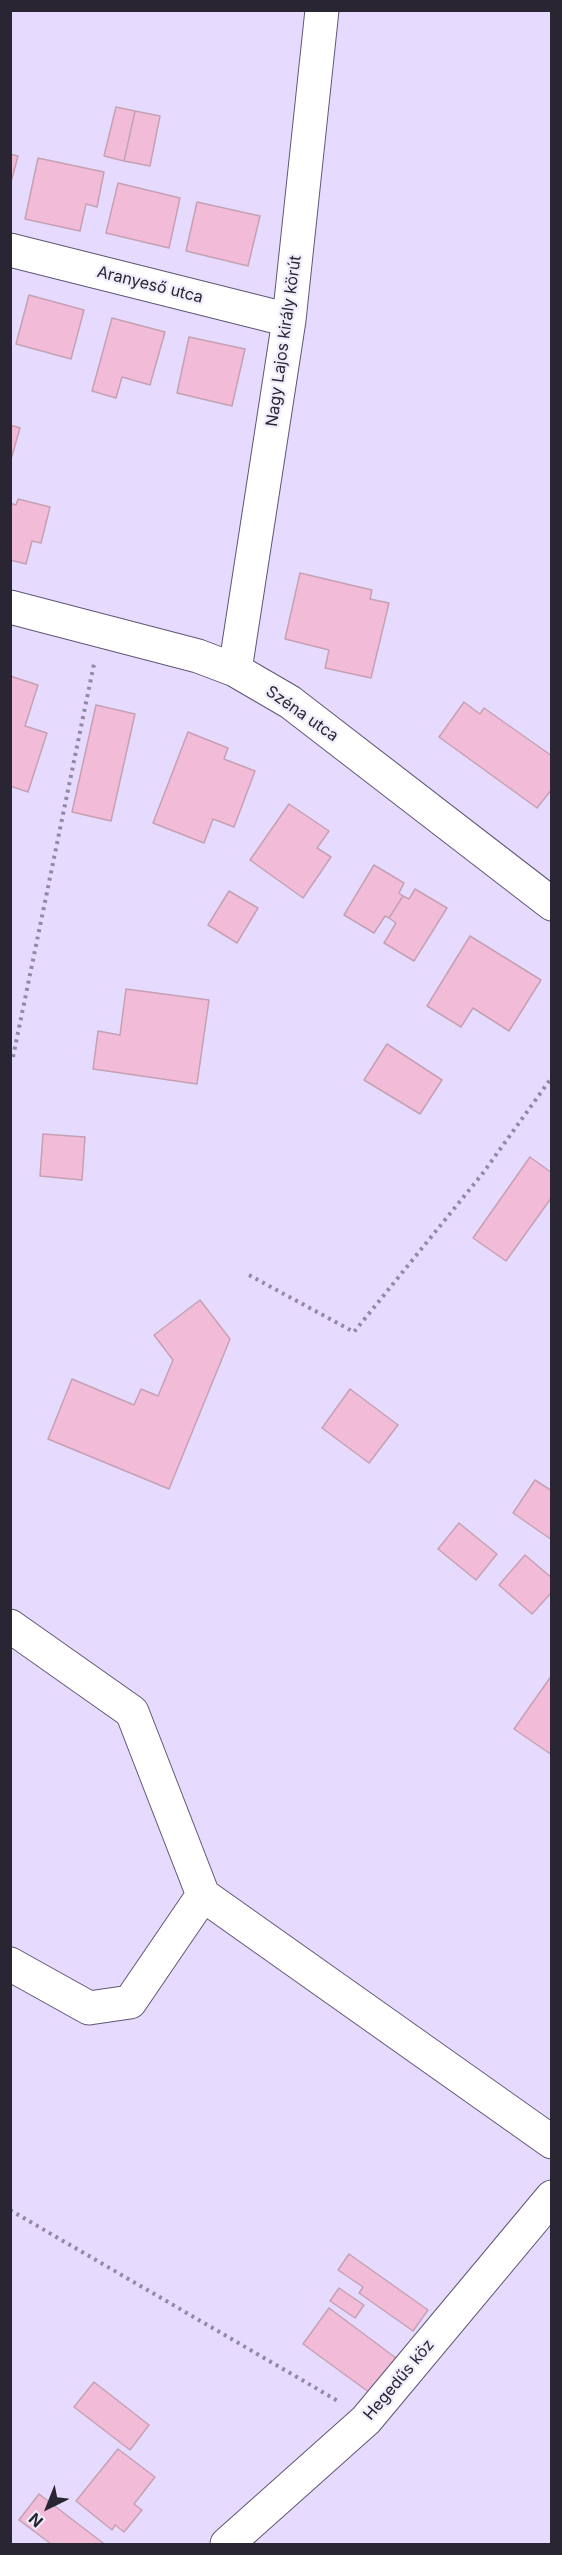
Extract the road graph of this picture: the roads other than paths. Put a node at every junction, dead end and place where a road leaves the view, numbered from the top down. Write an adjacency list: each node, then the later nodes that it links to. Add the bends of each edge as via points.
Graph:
1 (322, 10): 3 (street, Nagy Lajos király körút)
2 (10, 250): 3 (street, Aranyeső utca)
3 (289, 320): 5 (street, Nagy Lajos király körút)
4 (10, 607): 5 (street, Széna utca, via 198,656)
5 (235, 670): 6 (street, Széna utca, via 290,702)
6 (552, 904)
7 (10, 1626): 8 (street, via 132,1712)
8 (202, 1895): 9 (street, via 130,2002 89,2008); 10 (street)
9 (10, 1964)
10 (552, 2142)
11 (552, 2197): 12 (street, Hegedűs köz, via 366,2420)
12 (227, 2544)

